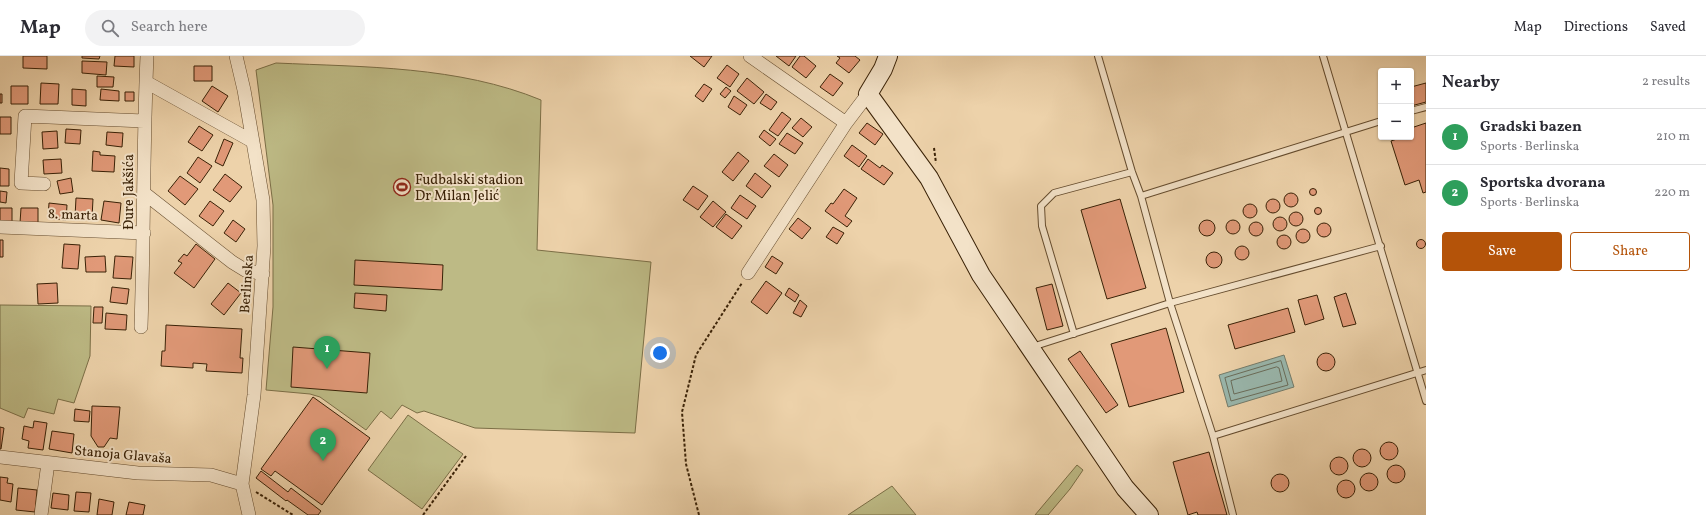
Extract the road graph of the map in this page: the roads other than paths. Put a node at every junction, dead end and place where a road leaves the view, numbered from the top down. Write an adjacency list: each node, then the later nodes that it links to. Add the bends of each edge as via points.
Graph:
1 (147, 56): 7 (street, Đure Jakšića)
2 (236, 56): 15 (street, Berlinska)
3 (750, 56): 13 (street)
4 (888, 56): 8 (street)
5 (1098, 56): 16 (lane)
6 (1323, 56): 14 (lane)
7 (146, 82): 11 (street, Đure Jakšića); 15 (street)
8 (868, 94): 13 (street); 28 (street, via 929,178 981,275)
9 (1426, 107): 10 (lane)
10 (1414, 111)
11 (144, 122): 17 (street, via 25,116 21,183); 18 (street, Đure Jakšića)
12 (1378, 122): 14 (lane)
13 (846, 123): 24 (street)
14 (1346, 132): 19 (lane); 22 (lane)
15 (252, 141): 23 (street, Berlinska, via 263,200)
16 (1132, 172): 19 (lane); 27 (lane, via 1054,193 1041,206 1042,226)
17 (44, 184)
18 (144, 192): 21 (street, Đure Jakšića); 23 (street, via 232,262 245,270)
19 (1141, 196): 25 (lane)
20 (0, 227): 21 (street, 8. marta)
21 (144, 233): 26 (street, Đure Jakšića)
22 (1381, 246): 25 (lane); 30 (lane)
23 (263, 274): 35 (street, Berlinska, via 254,395)
24 (748, 274)
25 (1170, 303): 27 (lane); 32 (lane)
26 (142, 327)
27 (1074, 334): 28 (lane)
28 (1031, 348): 38 (street, via 1125,488)
29 (1426, 370): 30 (lane)
30 (1418, 372): 31 (lane); 32 (lane)
31 (1426, 400)
32 (1213, 436): 39 (lane)
33 (0, 457): 34 (street, Stanoja Glavaša)
34 (48, 463): 35 (street, Stanoja Glavaša, via 138,473 211,475); 36 (street)
35 (242, 484): 37 (street, Berlinska)
36 (41, 515)
37 (249, 515)
38 (1149, 515)
39 (1234, 515)

